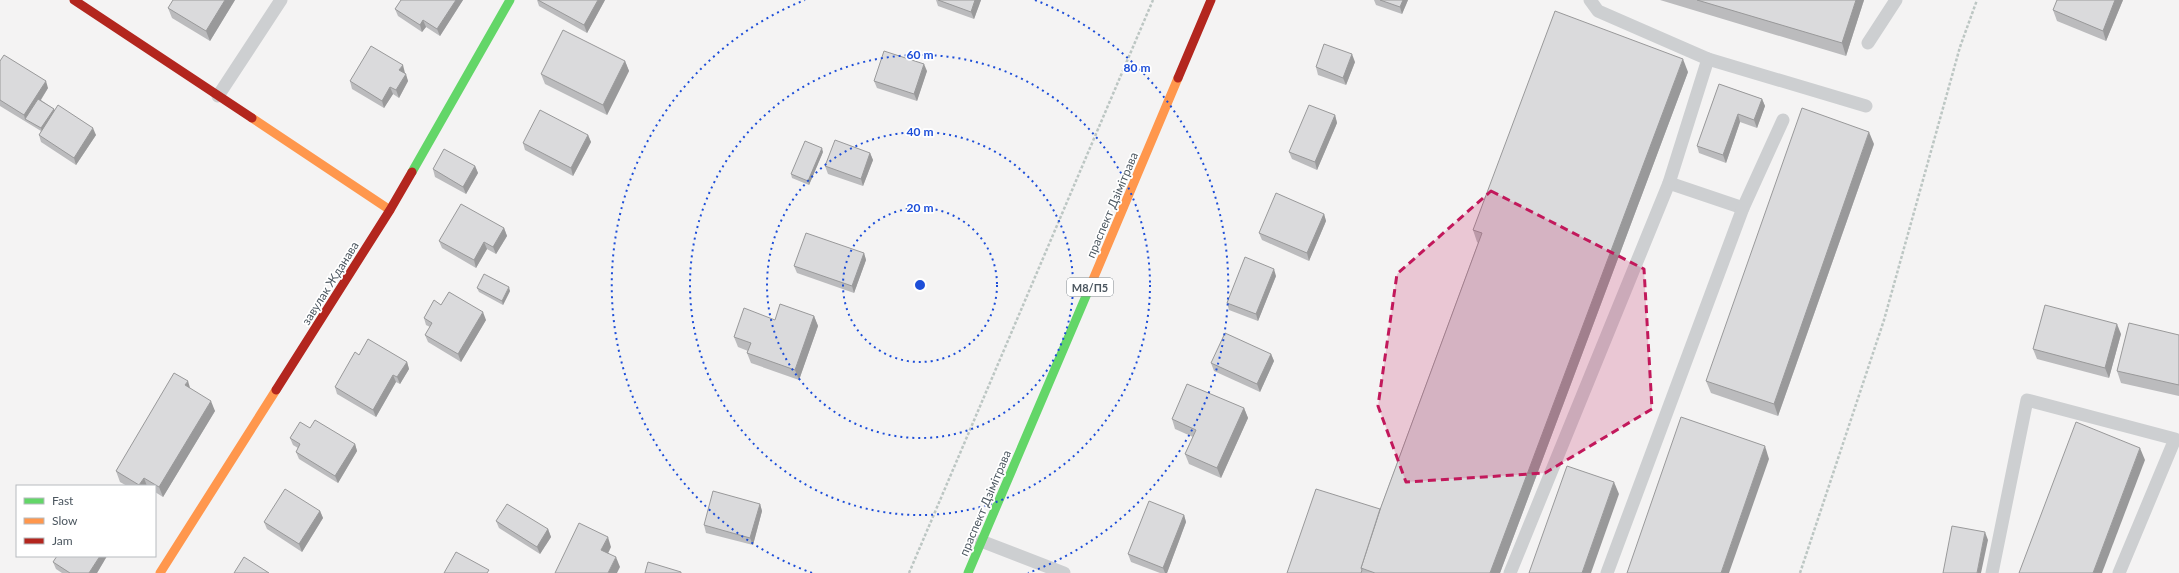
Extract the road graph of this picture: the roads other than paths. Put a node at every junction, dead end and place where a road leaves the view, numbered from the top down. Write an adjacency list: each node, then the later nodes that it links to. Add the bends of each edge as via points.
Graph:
1 (74, 0): 9 (street)
2 (281, 0): 9 (lane)
3 (510, 0): 14 (street, завулак Жданава)
4 (1212, 0): 15 (street, праспект Дзімітрава / М8/П5)
5 (1590, 0): 8 (lane, via 1598,11)
6 (1896, 0): 7 (lane)
7 (1868, 43)
8 (1708, 59): 10 (lane); 12 (lane)
9 (218, 96): 14 (street)
10 (1866, 106)
11 (1783, 120): 13 (lane)
12 (1669, 183): 13 (lane); 19 (lane)
13 (1743, 208): 20 (lane)
14 (390, 210): 16 (street, завулак Жданава)
15 (981, 541): 17 (street, праспект Дзімітрава / М8/П5); 18 (lane)
16 (160, 573)
17 (968, 573)
18 (1064, 573)
19 (1510, 573)
20 (1607, 573)
21 (1992, 573): 22 (lane, via 2027,400 2175,439)
22 (2119, 573)

